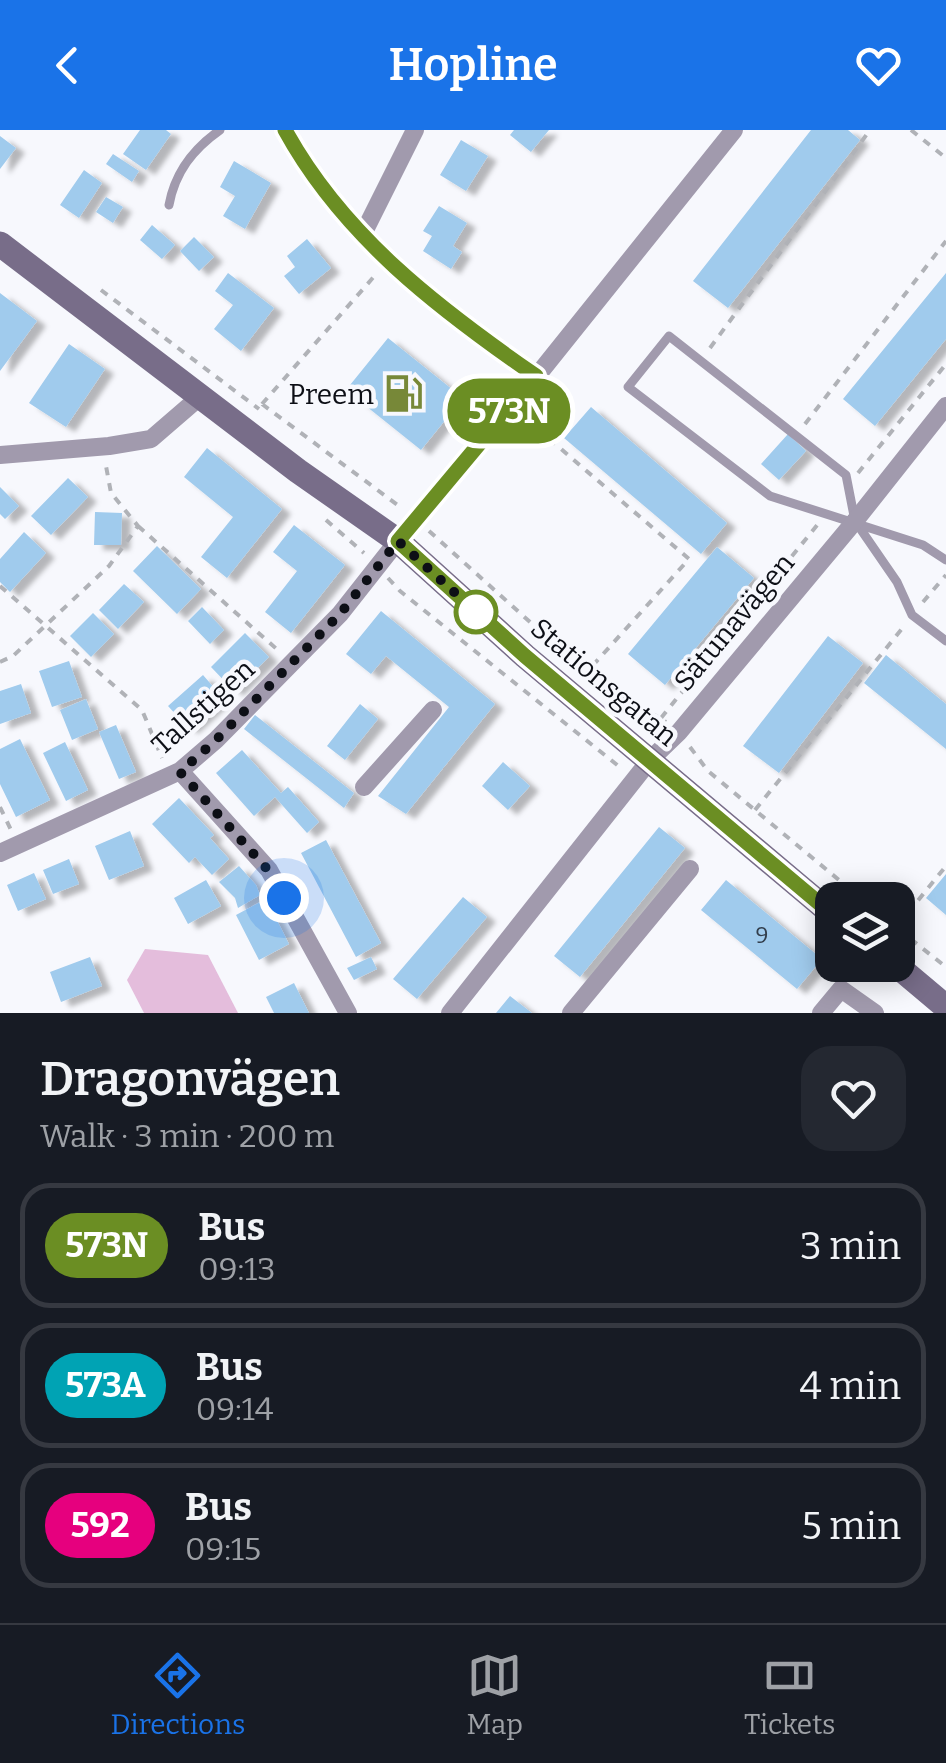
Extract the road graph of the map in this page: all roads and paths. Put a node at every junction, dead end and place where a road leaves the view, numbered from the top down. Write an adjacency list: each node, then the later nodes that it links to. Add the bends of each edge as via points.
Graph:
1 (220, 130): 8 (lane, via 195,148)
2 (285, 130): 9 (street)
3 (415, 130): 9 (street)
4 (734, 130): 15 (street, Tallstigen)
5 (870, 130): 13 (path)
6 (911, 130): 7 (path)
7 (946, 158)
8 (169, 205)
9 (363, 234): 12 (street)
10 (946, 241): 21 (path)
11 (0, 244): 16 (street, Stationsgatan)
12 (388, 261): 15 (street); 17 (path)
13 (701, 361): 21 (lane); 26 (lane, via 669,336 628,386 770,496)
14 (946, 364): 24 (path)
15 (536, 376): 19 (street, Tallstigen)
16 (202, 396): 20 (street, Stationsgatan); 22 (street, via 152,438)
17 (262, 404): 20 (path); 27 (path)
18 (946, 406): 28 (street, Sätunavägen)
19 (512, 407): 27 (street, Tallstigen); 40 (path, via 689,559)
20 (244, 429): 30 (street, Stationsgatan)
21 (796, 435): 24 (lane, via 846,475)
22 (102, 447): 23 (street); 29 (path, via 111,493)
23 (0, 454)
24 (849, 485): 28 (lane)
25 (316, 511): 32 (path)
26 (824, 516): 28 (lane); 42 (path)
27 (416, 519): 30 (street, Tallstigen); 40 (path)
28 (855, 521): 31 (lane, via 924,545); 35 (lane); 43 (street, Sätunavägen)
29 (138, 526): 36 (path, via 109,566); 39 (path)
30 (398, 541): 32 (street, Tallstigen); 44 (street, Stationsgatan)
31 (946, 560)
32 (378, 566): 39 (street, Tallstigen); 44 (path, via 400,591)
33 (946, 575): 35 (path)
34 (0, 586): 36 (path)
35 (912, 615): 37 (lane); 48 (path)
36 (44, 628): 38 (path); 45 (path, via 142,710)
37 (946, 641)
38 (0, 662)
39 (292, 663): 45 (street, Tallstigen)
40 (586, 673): 42 (path)
41 (432, 710): 46 (street)
42 (661, 718): 43 (path)
43 (679, 732): 44 (street, Sätunavägen); 48 (path, via 708,771)
44 (643, 770): 54 (street, Stationsgatan); 61 (street, Sätunavägen)
45 (175, 774): 49 (street, Tallstigen); 60 (street, via 268,870)
46 (364, 787)
47 (0, 808): 49 (path)
48 (755, 810): 53 (path)
49 (18, 845): 50 (street, Tallstigen)
50 (0, 853)
51 (946, 866): 55 (path)
52 (690, 869): 62 (street)
53 (841, 882)
54 (815, 900)
55 (915, 905)
56 (915, 941): 57 (path)
57 (946, 967)
58 (915, 982): 59 (street)
59 (946, 1010)
60 (348, 1013)
61 (450, 1013)
62 (571, 1013)
63 (822, 1013): 64 (street, via 841,988)
64 (875, 1013)

